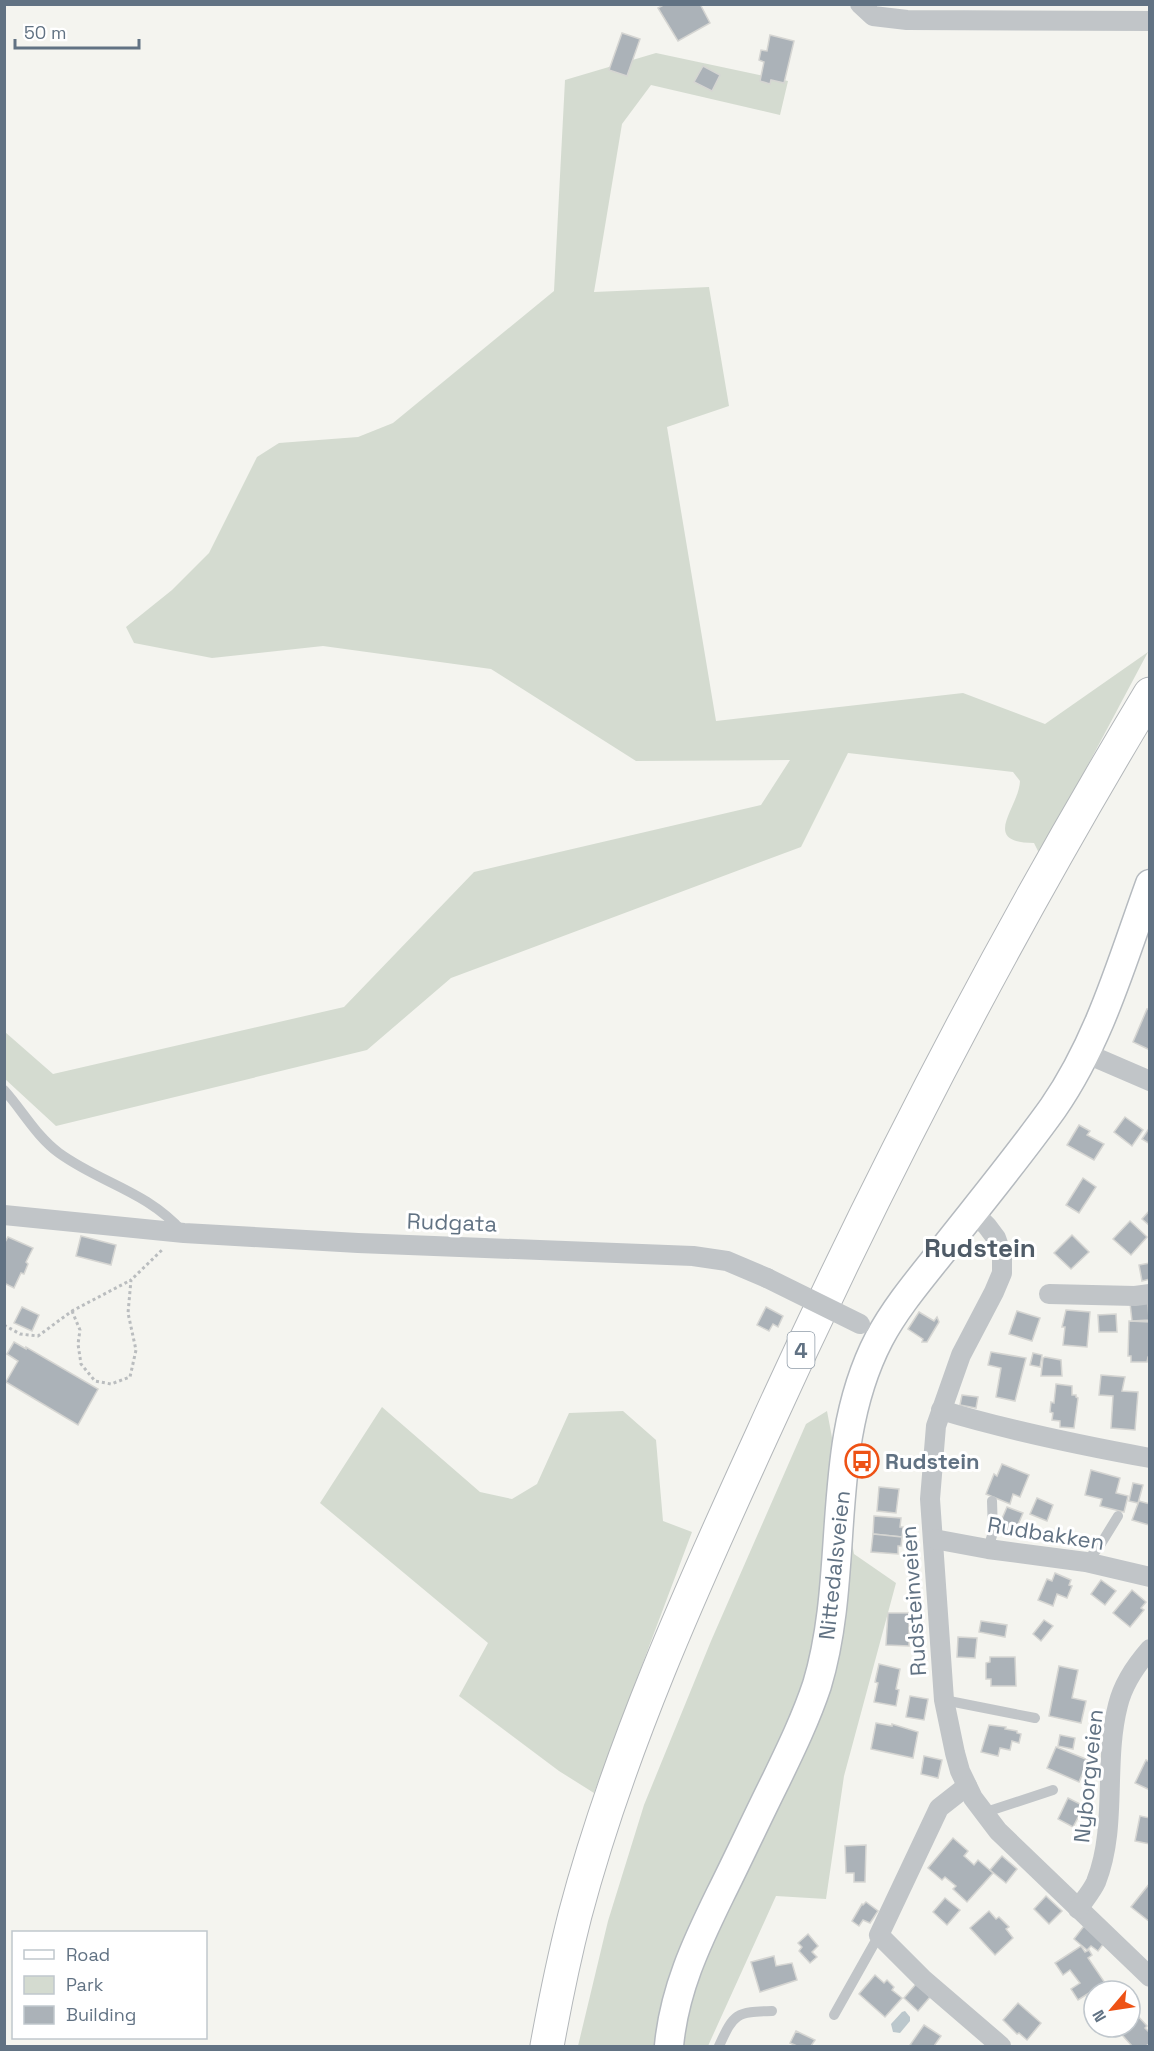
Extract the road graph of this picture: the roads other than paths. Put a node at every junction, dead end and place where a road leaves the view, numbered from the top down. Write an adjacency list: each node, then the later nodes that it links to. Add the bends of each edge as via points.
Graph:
1 (860, 4): 2 (street, via 873,16 907,20)
2 (1149, 21)
3 (1149, 694): 34 (highway, 4, via 953,1041 847,1252 737,1489 663,1663 600,1832 575,1915)
4 (1149, 722): 35 (highway, 4, via 966,1048 822,1338 719,1567 656,1719 614,1837 590,1918)
5 (1149, 884): 6 (main road, Nittedalsveien, via 1115,984)
6 (1085, 1053): 7 (street); 9 (main road, Nittedalsveien, via 1054,1106)
7 (1149, 1081)
8 (4, 1090): 11 (lane, via 30,1125 57,1151 153,1205)
9 (973, 1212): 14 (main road, Nittedalsveien, via 910,1293); 15 (street, Rudsteinveien, via 996,1238 1002,1255 1002,1273 961,1355)
10 (4, 1215): 11 (street, Rudgata)
11 (184, 1233): 14 (street, Rudgata, bridge, via 693,1256 727,1261)
12 (1049, 1294): 13 (street)
13 (1149, 1294)
14 (871, 1330): 36 (main road, Nittedalsveien, via 849,1426 830,1625 816,1687 688,1964 673,2014)
15 (941, 1410): 16 (street, via 988,1425); 19 (street, Rudsteinveien, via 931,1478)
16 (1149, 1458)
17 (992, 1501): 20 (lane, via 993,1532)
18 (1118, 1515): 21 (lane)
19 (934, 1539): 20 (street, Rudbakken); 24 (street, Rudsteinveien)
20 (988, 1549): 21 (street, Rudbakken)
21 (1086, 1562): 22 (street, Rudbakken)
22 (1149, 1577)
23 (1149, 1649): 29 (street, Nyborgveien, via 1118,1702 1110,1750 1104,1858 1095,1884)
24 (944, 1700): 25 (lane); 26 (street, Rudsteinveien, via 955,1753)
25 (1035, 1718)
26 (967, 1786): 28 (street, Rudsteinveien); 30 (street, via 939,1808)
27 (1053, 1790): 28 (lane)
28 (983, 1813): 29 (street, Rudsteinveien)
29 (1078, 1909): 31 (street, Rudsteinveien)
30 (879, 1935): 33 (lane); 38 (street)
31 (1149, 1977)
32 (772, 2011): 37 (lane, via 738,2014)
33 (834, 2015)
34 (547, 2046)
35 (562, 2046)
36 (669, 2046)
37 (719, 2046)
38 (1001, 2046)

